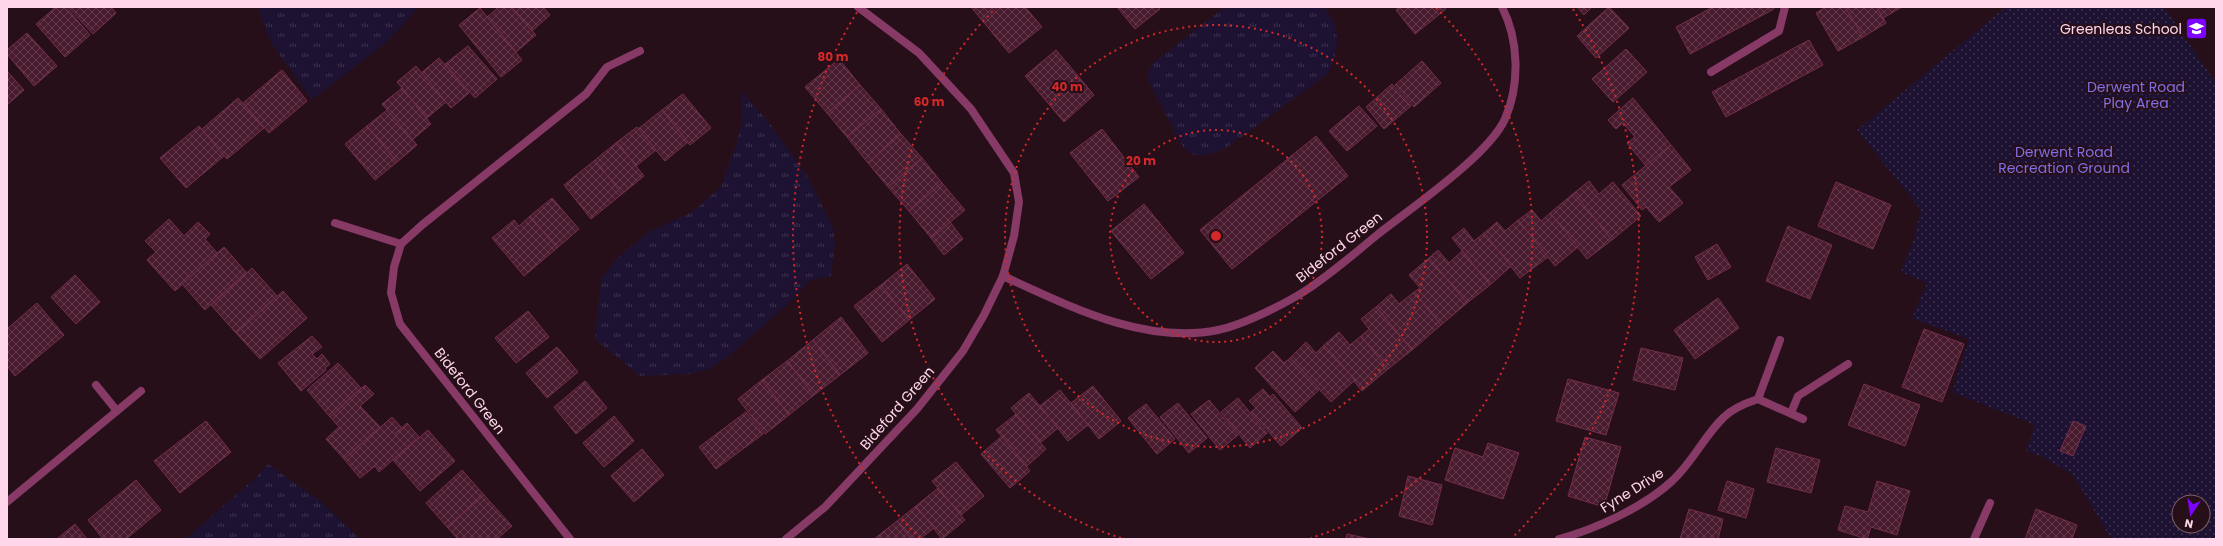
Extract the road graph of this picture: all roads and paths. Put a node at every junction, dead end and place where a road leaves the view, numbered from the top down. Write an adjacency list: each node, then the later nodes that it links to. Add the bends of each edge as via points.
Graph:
1 (858, 7): 8 (street, Bideford Green, via 919,53 971,109 1014,173 1019,202 1014,236)
2 (1502, 7): 8 (street, Bideford Green, via 1510,23 1515,56 1514,86 1505,119 1493,139 1459,170 1308,290 1258,315 1219,330 1177,334 1120,324)
3 (1785, 7): 5 (street, via 1779,31)
4 (640, 51): 7 (street, via 607,67 586,94)
5 (1710, 72)
6 (335, 223): 7 (street)
7 (401, 244): 19 (street, Bideford Green, via 394,268 391,293 400,324)
8 (1003, 276): 20 (street, Bideford Green, via 963,351 917,409 825,507)
9 (1780, 340): 13 (street)
10 (1848, 364): 15 (street, via 1798,396)
11 (96, 385): 14 (street)
12 (141, 391): 14 (street)
13 (1758, 399): 15 (street); 21 (street, Fyne Drive, via 1741,405 1724,416 1690,463 1672,482 1602,524)
14 (117, 411): 17 (street)
15 (1791, 413): 16 (street)
16 (1802, 419)
17 (7, 502)
18 (1990, 503): 22 (street)
19 (570, 539)
20 (786, 539)
21 (1559, 539)
22 (1974, 539)

